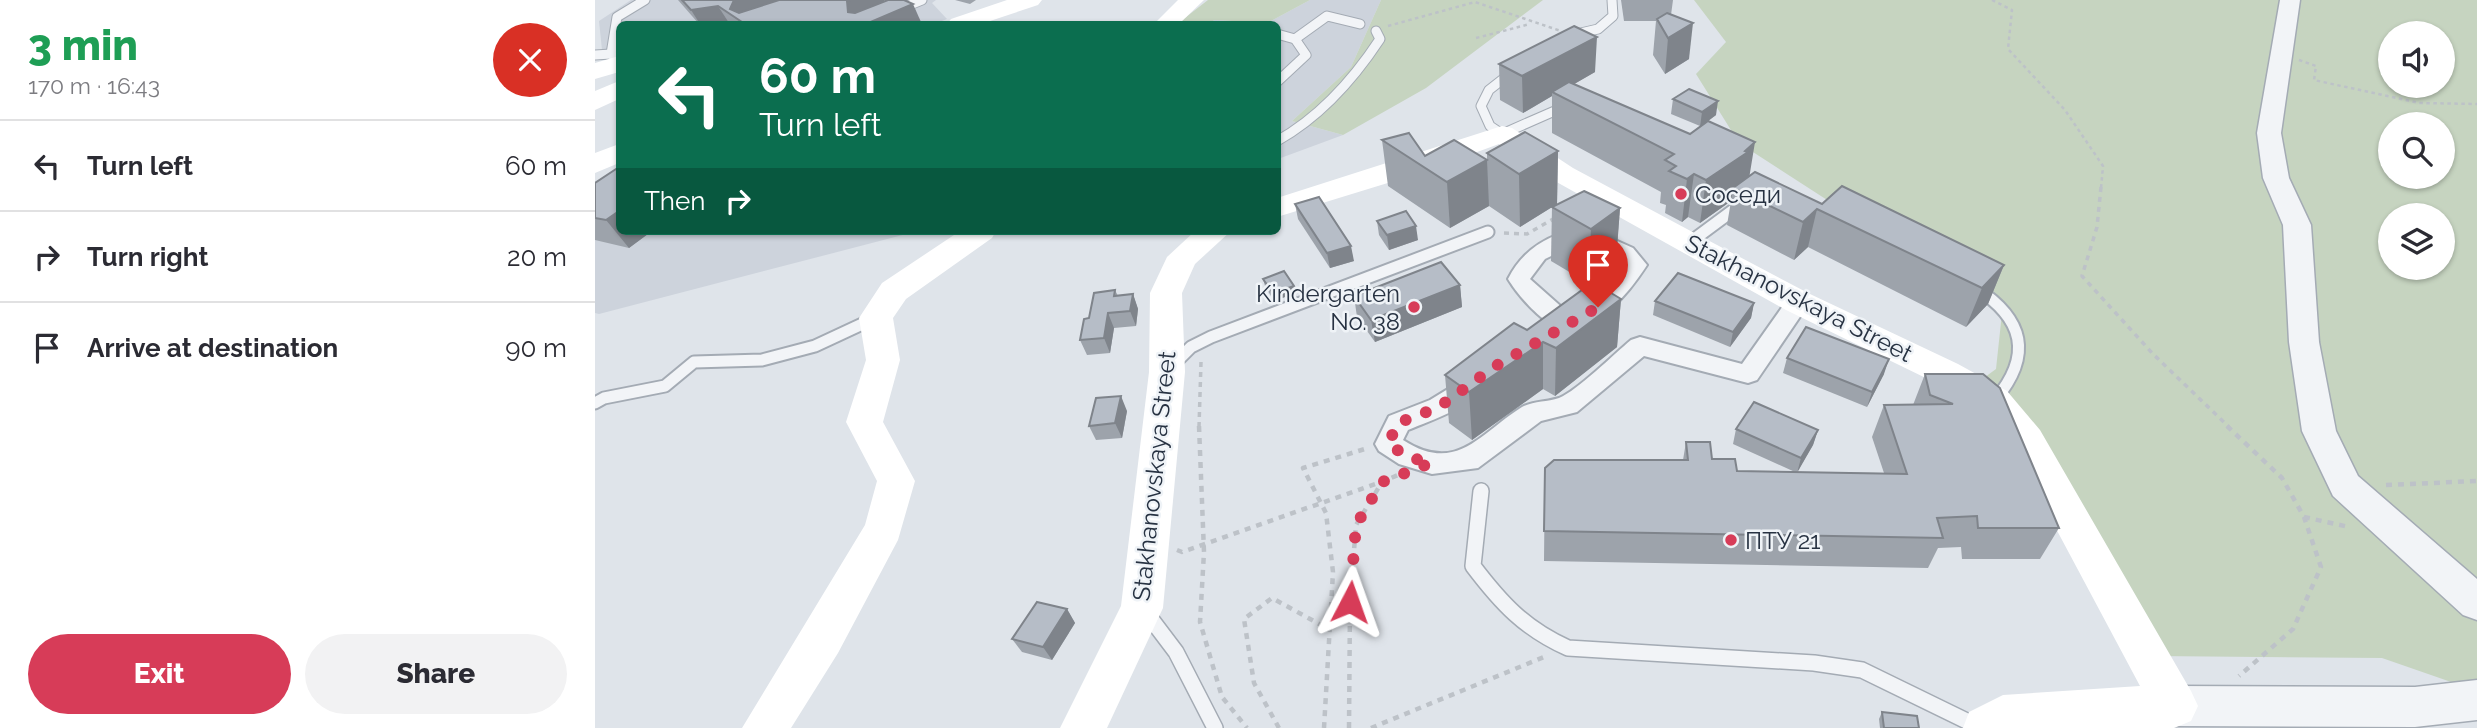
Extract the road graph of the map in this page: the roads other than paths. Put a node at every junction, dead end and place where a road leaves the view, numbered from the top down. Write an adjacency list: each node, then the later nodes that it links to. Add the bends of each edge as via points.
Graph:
1 (645, 0): 8 (lane)
2 (922, 0): 7 (lane)
3 (1030, 0): 9 (main road)
4 (1192, 0): 10 (main road)
5 (1612, 0): 15 (lane, via 1612,16 1598,29)
6 (2290, 0): 46 (street, via 2269,133 2276,178 2297,225 2304,342 2314,412 2345,486)
7 (885, 15)
8 (616, 21)
9 (968, 21)
10 (1169, 21)
11 (616, 24): 17 (lane)
12 (1360, 24): 14 (lane, via 1327,16)
13 (1376, 31): 26 (lane, via 1380,39 1362,68 1299,131)
14 (1287, 37): 19 (lane, via 1305,55)
15 (1564, 40)
16 (595, 55): 17 (lane)
17 (611, 62)
18 (1522, 66): 25 (lane, via 1489,90 1481,106 1490,127)
19 (1281, 78)
20 (616, 91): 21 (main road)
21 (595, 102)
22 (1574, 102): 23 (lane)
23 (1556, 110): 24 (lane); 25 (lane)
24 (1568, 116)
25 (1501, 134): 30 (main road); 34 (main road, Stakhanovskaya Street)
26 (1281, 139)
27 (616, 154): 28 (main road)
28 (595, 164)
29 (1751, 197): 34 (lane)
30 (1281, 207)
31 (1488, 232): 42 (lane, via 1211,337 1191,348)
32 (975, 235): 37 (main road, via 894,291)
33 (1211, 235): 42 (main road, Stakhanovskaya Street, via 1173,268 1167,293)
34 (1689, 243): 36 (main road, Stakhanovskaya Street)
35 (1968, 284): 43 (lane, via 1993,297 2017,324 2020,361 2008,387)
36 (1798, 302): 39 (street, via 1748,374); 43 (main road, Stakhanovskaya Street)
37 (876, 318): 44 (lane, via 815,346 762,360 694,362 665,386 604,397); 50 (main road, via 883,360 864,422 896,481 884,528)
38 (1566, 324): 39 (street); 39 (street, via 1519,279 1535,254 1584,233 1625,253 1636,265); 40 (street)
39 (1617, 328): 41 (street, via 1569,405 1533,413 1469,461 1431,463 1408,457 1388,444 1398,423 1439,407)
40 (1545, 336)
41 (1494, 367)
42 (1183, 368): 47 (main road, Stakhanovskaya Street, via 1149,538)
43 (1994, 401): 49 (main road, Stakhanovskaya Street, via 2027,440)
44 (595, 403)
45 (1481, 491): 53 (lane, via 1473,566 1511,616 1536,635 1568,648 1862,670)
46 (2476, 601)
47 (1142, 608): 51 (main road, Stakhanovskaya Street); 52 (lane, via 1186,664)
48 (2477, 700): 49 (street, via 2416,707)
49 (2175, 706): 53 (main road, via 2003,718)
50 (765, 728)
51 (1083, 728)
52 (1215, 728)
53 (1984, 728)

